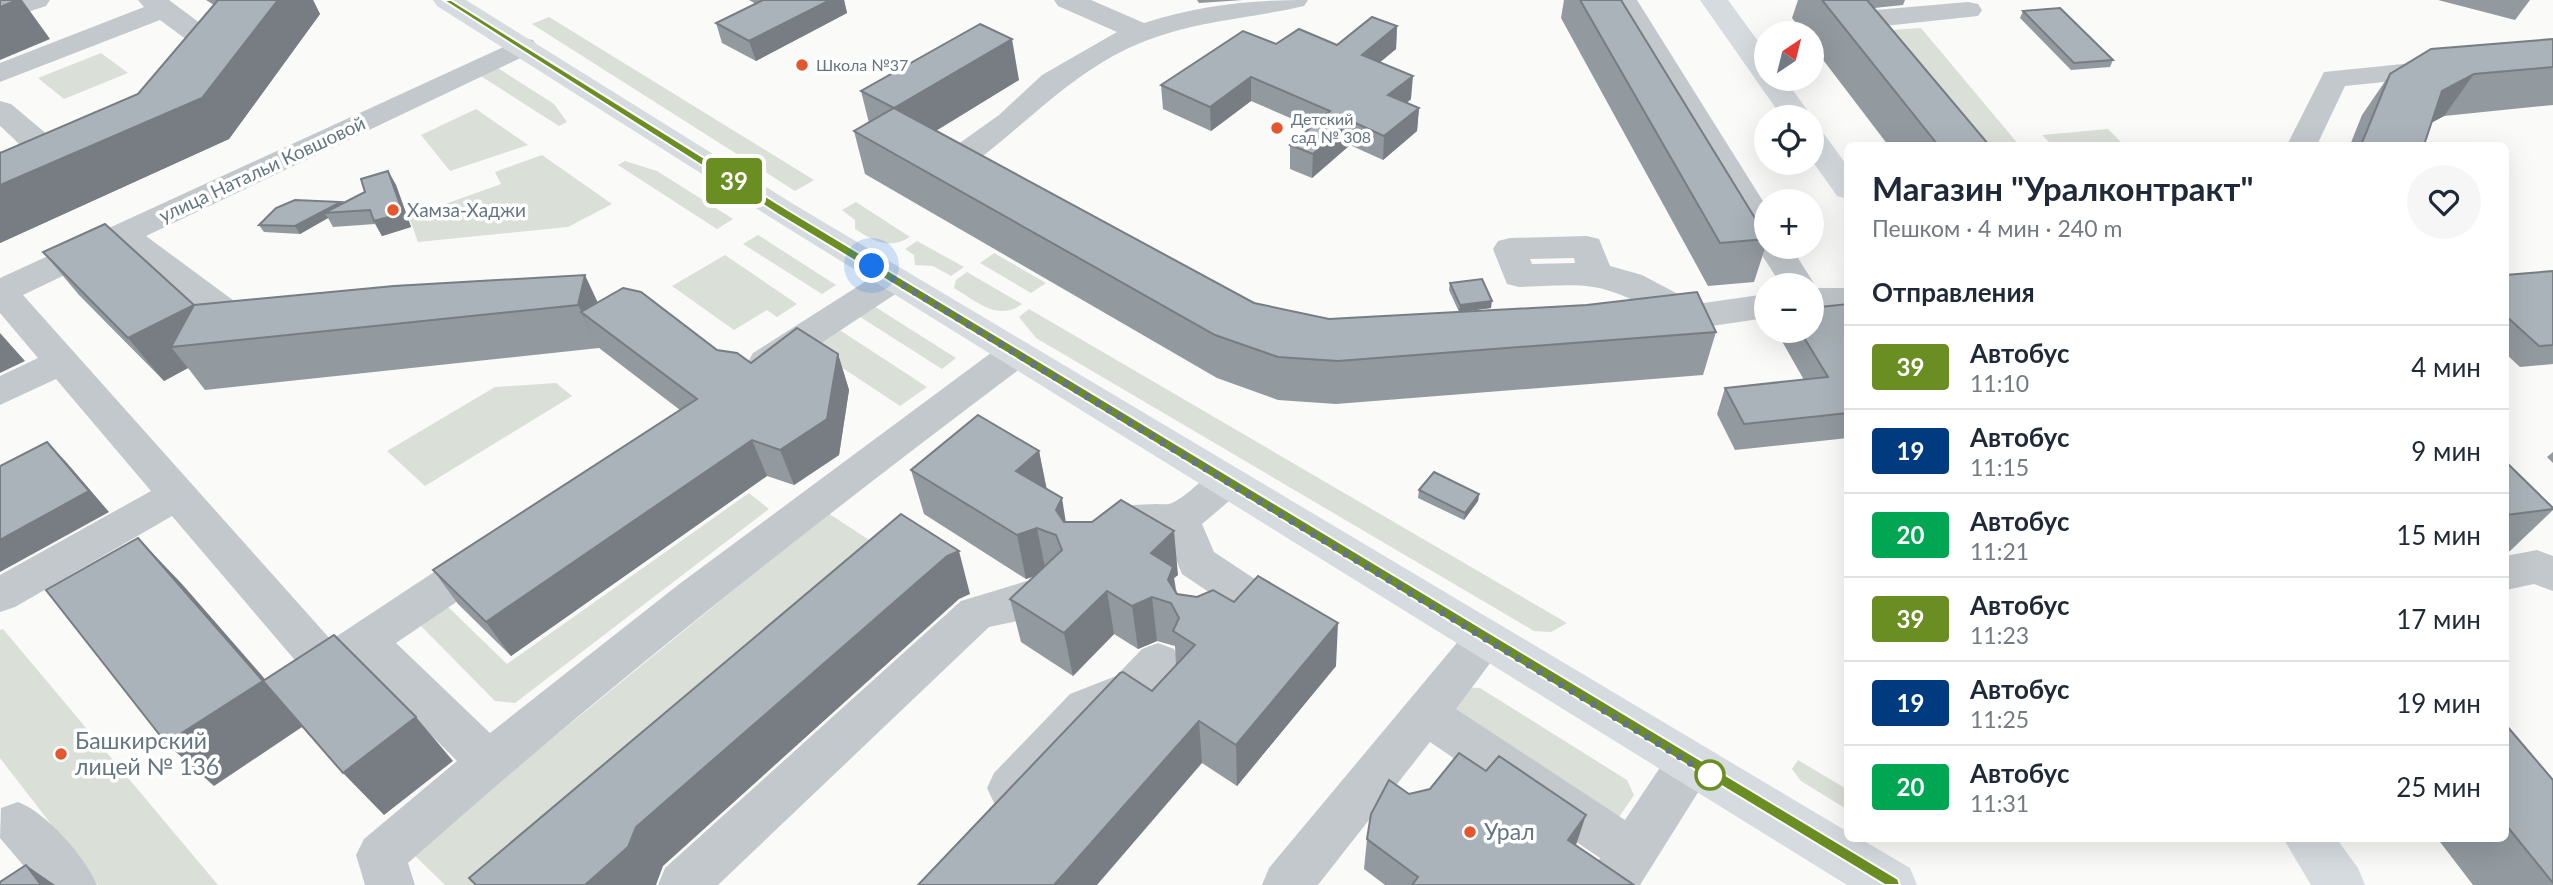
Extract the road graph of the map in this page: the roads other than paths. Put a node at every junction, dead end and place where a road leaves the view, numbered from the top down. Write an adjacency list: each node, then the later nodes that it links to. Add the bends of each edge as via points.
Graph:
1 (36, 0): 9 (street)
2 (447, 0): 11 (main road)
3 (1068, 0): 10 (street)
4 (1294, 0): 10 (street, via 1188,18)
5 (1623, 0): 23 (street)
6 (1714, 0): 12 (main road)
7 (157, 4): 15 (street); 16 (street, via 206,41)
8 (1968, 10): 13 (street, via 1864,19)
9 (0, 13)
10 (1143, 33): 22 (street, via 1052,81 1010,121 958,159)
11 (523, 46): 24 (street, улица Натальи Ковшовой); 26 (main road)
12 (1754, 56)
13 (1898, 61)
14 (2471, 66): 18 (street, via 2334,78)
15 (0, 73)
16 (171, 97)
17 (0, 110): 20 (street)
18 (2303, 142)
19 (1824, 155): 21 (main road)
20 (56, 160)
21 (1844, 183)
22 (1020, 197)
23 (1754, 213)
24 (122, 235): 27 (street, улица Натальи Ковшовой); 32 (street, via 242,324)
25 (1595, 273): 31 (street, via 1630,283)
26 (894, 279): 34 (main road); 36 (street, via 746,375)
27 (0, 292): 35 (street)
28 (1844, 299): 29 (street)
29 (1824, 300)
30 (1754, 308): 31 (street)
31 (1692, 317): 33 (street)
32 (284, 322)
33 (1628, 326)
34 (1016, 353): 38 (main road); 52 (street, via 600,670)
35 (62, 361): 37 (street); 39 (street)
36 (735, 366)
37 (0, 392)
38 (1227, 481): 40 (street); 48 (main road)
39 (178, 494): 46 (street); 49 (street, via 327,666)
40 (1181, 519): 42 (street, via 1122,521); 47 (street, via 1197,562)
41 (516, 540): 49 (street)
42 (1087, 553)
43 (2509, 572): 44 (street, via 2537,567)
44 (2553, 574)
45 (1047, 592): 60 (street, via 976,613)
46 (0, 595)
47 (1229, 599)
48 (1486, 639): 51 (street); 53 (main road)
49 (365, 640): 52 (street)
50 (1158, 662): 54 (street, via 1132,690 1086,708)
51 (1426, 714): 57 (street); 61 (street)
52 (488, 761): 59 (street, via 382,855)
53 (1690, 763): 57 (street); 62 (main road)
54 (985, 816)
55 (6, 819): 58 (street)
56 (2310, 842): 63 (main road)
57 (1622, 868)
58 (72, 885)
59 (390, 885)
60 (684, 885)
61 (1287, 885)
62 (1892, 885)
63 (2340, 885)

